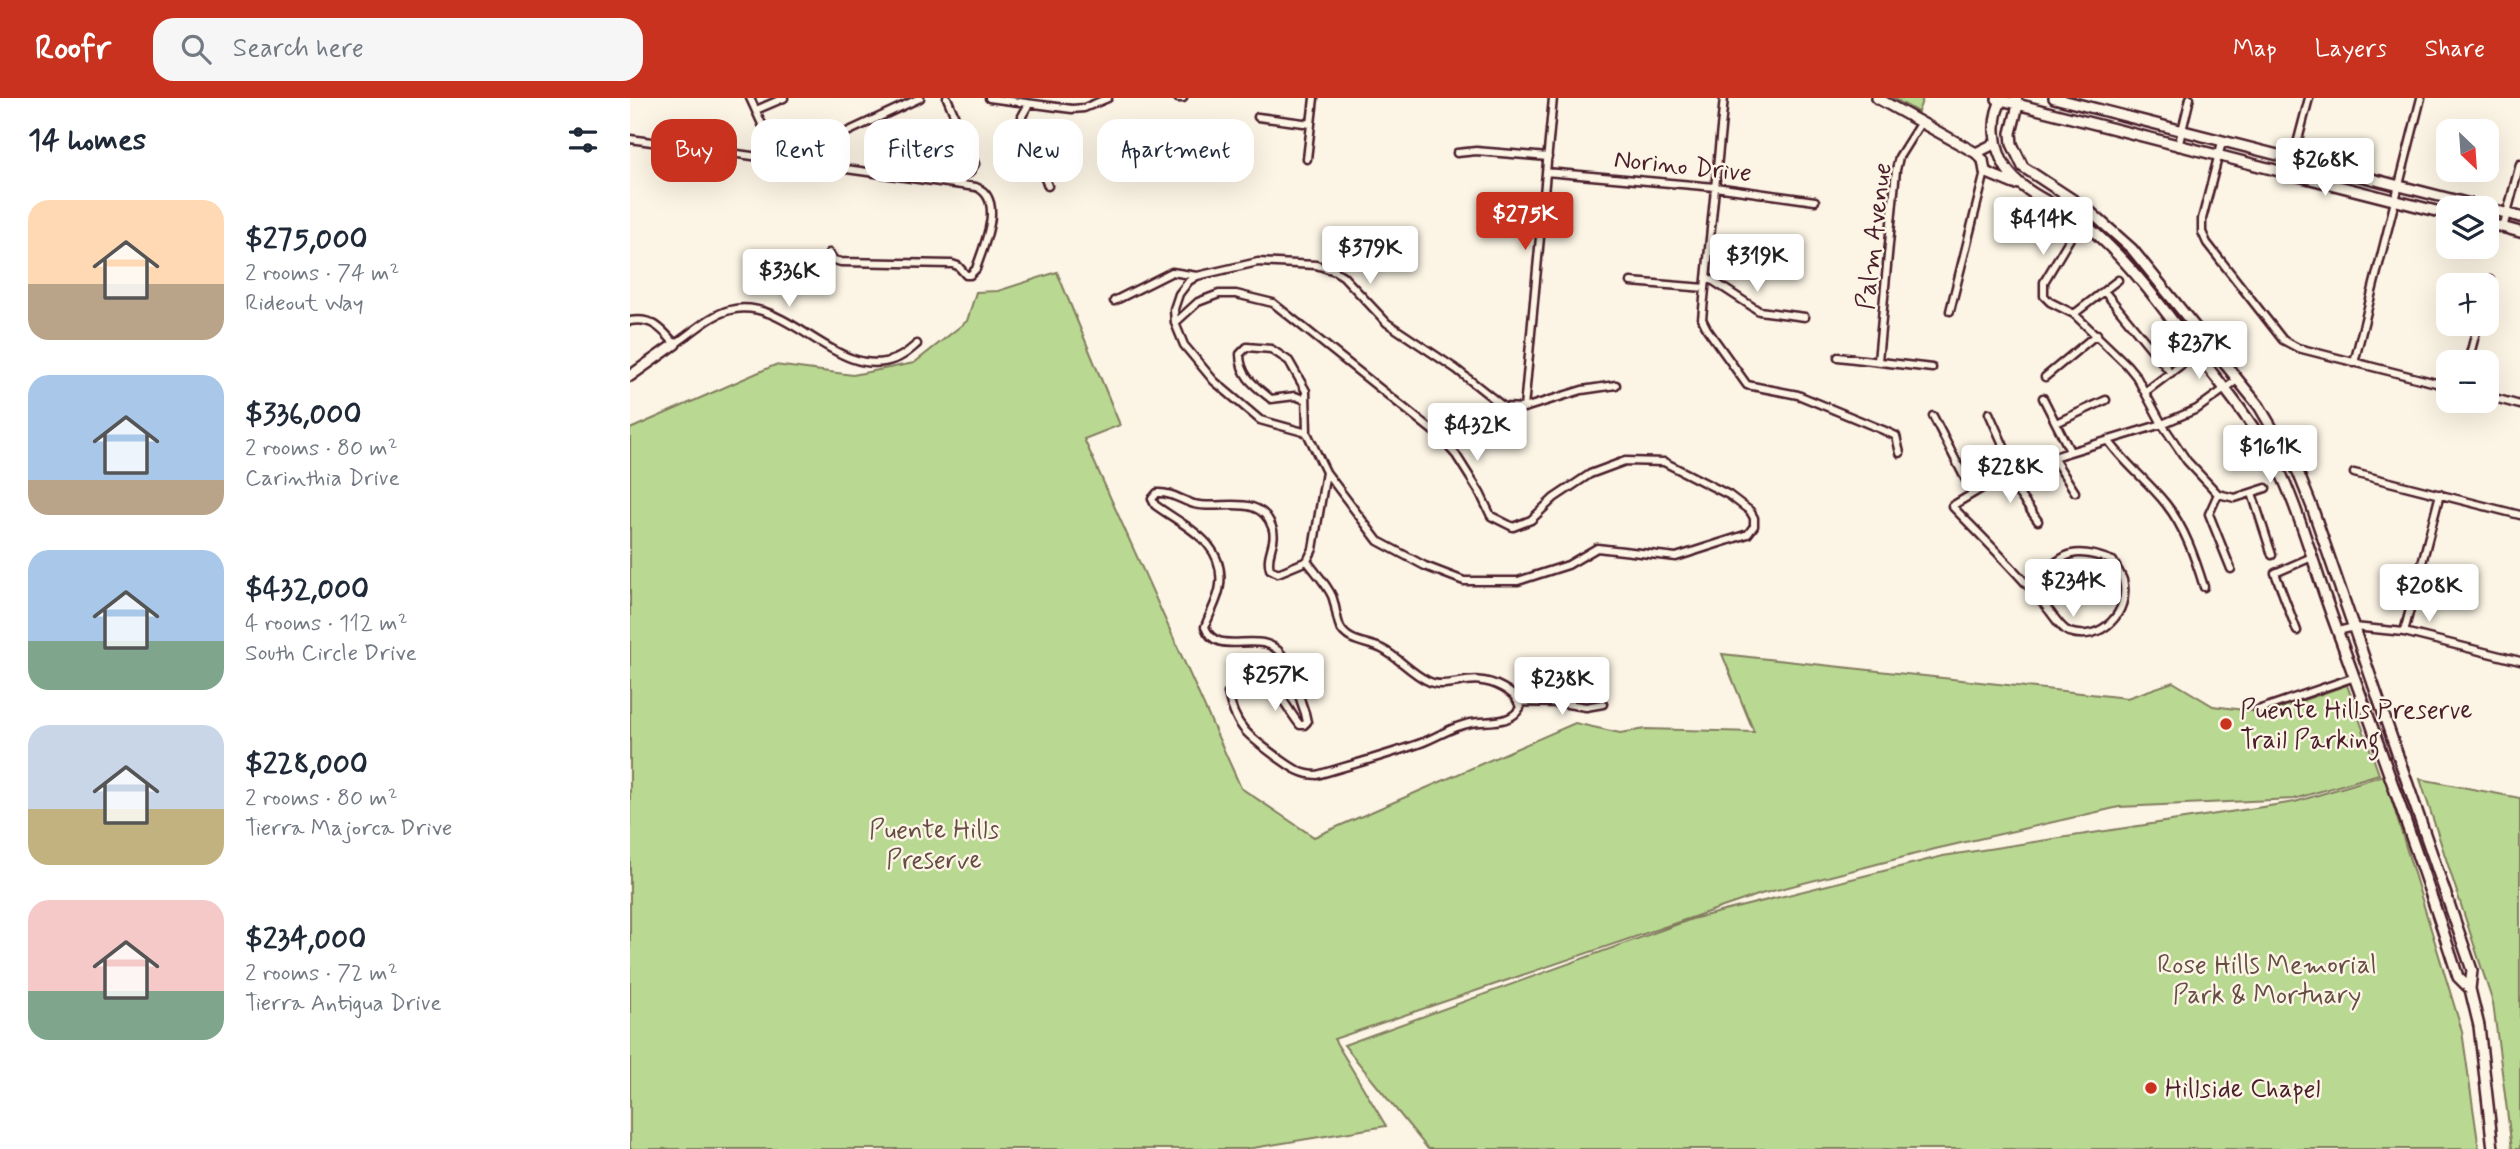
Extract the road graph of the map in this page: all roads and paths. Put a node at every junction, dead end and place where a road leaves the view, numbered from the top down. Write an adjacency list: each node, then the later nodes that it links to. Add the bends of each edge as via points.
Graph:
1 (750, 98): 18 (street)
2 (784, 98): 18 (street)
3 (920, 98): 18 (street, via 800,154 774,148)
4 (947, 98): 37 (street, via 975,164 969,173)
5 (989, 98): 17 (street)
6 (1108, 98): 17 (street, via 1078,109)
7 (1314, 98): 21 (street)
8 (1553, 98): 29 (street)
9 (1724, 98): 41 (street)
10 (1877, 98): 20 (main road)
11 (2054, 98): 22 (main road)
12 (2190, 98): 22 (street)
13 (2308, 98): 32 (street)
14 (2421, 98): 40 (street)
15 (2000, 99): 16 (main road); 25 (main road)
16 (2017, 101): 26 (main road); 45 (main road, via 2011,144 2017,158 2038,178)
17 (1028, 104): 39 (street, via 1023,127)
18 (756, 110)
19 (1258, 117): 21 (street)
20 (1921, 122): 28 (main road); 72 (street, Palm Avenue, via 1896,170)
21 (1311, 124): 31 (street)
22 (2182, 131): 24 (main road); 26 (street)
23 (630, 139): 37 (street)
24 (2222, 142): 30 (street); 32 (main road)
25 (1996, 143): 28 (main road); 38 (main road, via 2001,159)
26 (2178, 147): 30 (main road)
27 (1458, 153): 29 (street)
28 (1979, 156): 35 (main road)
29 (1548, 157): 34 (street)
30 (2218, 157): 36 (main road); 74 (street, via 2202,219 2207,243 2283,340)
31 (1307, 159)
32 (2292, 159): 36 (street); 40 (main road)
33 (2520, 164): 48 (street)
34 (1546, 172): 41 (street, Norino Drive); 89 (street)
35 (1985, 172): 38 (main road); 63 (street)
36 (2288, 174): 44 (main road)
37 (947, 183): 55 (street, via 982,189 992,211 972,274 951,264 841,262)
38 (2019, 183): 49 (main road)
39 (1048, 186)
40 (2400, 186): 42 (main road); 44 (street)
41 (1715, 187): 43 (street, Norino Drive); 57 (street)
42 (2439, 196)
43 (1815, 201)
44 (2396, 201): 46 (main road); 74 (street)
45 (2081, 204): 49 (main road); 79 (main road, via 2132,249)
46 (2436, 211)
47 (2499, 212): 48 (main road)
48 (2507, 214): 50 (main road); 52 (street)
49 (2073, 215): 82 (main road, via 2132,271)
50 (2520, 217)
51 (2499, 227): 52 (main road)
52 (2503, 228): 53 (main road)
53 (2520, 232)
54 (2072, 235): 64 (street, via 2043,290 2050,302)
55 (829, 253)
56 (1197, 276): 62 (street, via 1172,272); 67 (street, via 1175,301); 89 (street, via 1258,262 1315,265 1335,271 1387,323 1456,369 1499,405)
57 (1707, 277): 60 (street); 65 (street, via 1759,311)
58 (2118, 280): 61 (street)
59 (1631, 282): 60 (street)
60 (1705, 288): 97 (street, via 1702,319 1747,385 1798,395 1883,430 1896,436)
61 (2104, 291): 64 (street); 76 (street)
62 (1114, 301)
63 (1950, 311)
64 (2074, 314): 68 (street)
65 (1805, 317)
66 (630, 321): 69 (street, via 654,323)
67 (1175, 323): 94 (street, via 1184,345 1214,381 1260,420); 100 (street, via 1198,302 1219,293 1273,303 1438,435 1468,474 1491,516 1513,527 1531,520 1590,474 1625,461 1664,463 1729,495 1750,511 1754,526 1748,534 1676,557 1597,548 1568,565 1518,581 1464,581 1378,541)
68 (2097, 334): 78 (street); 83 (street)
69 (675, 344): 70 (street, via 716,316 741,309 772,315 860,362 895,360); 77 (main road)
70 (918, 344)
71 (1838, 357): 72 (street)
72 (1878, 361): 75 (street)
73 (2186, 361): 76 (street)
74 (2354, 363): 80 (street)
75 (1932, 368)
76 (2171, 373): 83 (street)
77 (630, 376)
78 (2045, 377)
79 (2237, 380): 82 (street); 117 (main road, via 2259,406 2298,472)
80 (2436, 383)
81 (1616, 385): 89 (street)
82 (2225, 388): 93 (street, via 2197,409); 112 (main road, via 2272,457)
83 (2146, 392): 93 (street)
84 (2043, 398): 92 (street)
85 (2499, 399): 88 (street)
86 (1306, 400): 86 (street, via 1306,390 1289,361 1271,349 1247,347 1240,354 1248,380 1271,399 1295,396); 94 (street)
87 (2106, 400): 92 (street)
88 (2520, 405)
89 (1524, 408)
90 (1989, 413): 99 (street)
91 (1933, 416): 104 (street)
92 (2056, 423): 96 (street)
93 (2162, 424): 95 (street); 107 (street, via 2187,461)
94 (1307, 433): 100 (street)
95 (2108, 440): 96 (street); 116 (street, via 2166,504 2190,544)
96 (2070, 451): 98 (street)
97 (1900, 453)
98 (2052, 456): 99 (street); 105 (street)
99 (2014, 469): 102 (street)
100 (1326, 472): 113 (street, via 1317,533)
101 (2354, 473): 108 (street)
102 (2004, 474): 104 (street); 110 (street)
103 (2266, 488): 106 (street)
104 (1972, 492): 115 (street, via 1952,506)
105 (2076, 492)
106 (2252, 493): 107 (street, via 2235,498); 111 (street)
107 (2218, 494): 114 (street, via 2209,514)
108 (2440, 494): 109 (street); 120 (street)
109 (2520, 515)
110 (2038, 521)
111 (2272, 555)
112 (2312, 557): 118 (street, via 2275,573); 119 (main road)
113 (1307, 561): 123 (street, via 1330,593 1347,635 1381,649 1426,681 1442,685 1486,680 1513,694); 123 (street, via 1278,573 1270,569 1267,561 1273,528 1249,505 1200,505 1165,492 1153,496 1155,505 1209,543 1220,561 1220,587 1205,627 1208,635 1228,643 1264,643 1283,656 1305,713 1304,725 1264,680 1247,676 1235,682 1228,693 1232,711 1252,740 1299,772 1317,775 1421,743 1454,727 1504,720 1516,714)
114 (2231, 569)
115 (2029, 586): 115 (street, via 2067,554 2090,552 2113,561 2123,580 2124,597 2106,628 2086,635 2066,631)
116 (2204, 587)
117 (2354, 626): 119 (street); 120 (street); 126 (main road, via 2472,970)
118 (2297, 631)
119 (2338, 631): 122 (main road)
120 (2404, 632): 121 (street)
121 (2520, 661)
122 (2355, 677): 125 (street); 126 (main road, via 2458,977)
123 (1518, 702): 124 (street)
124 (1603, 704)
125 (2258, 710)
126 (2470, 989): 127 (main road)
127 (2493, 1149)

